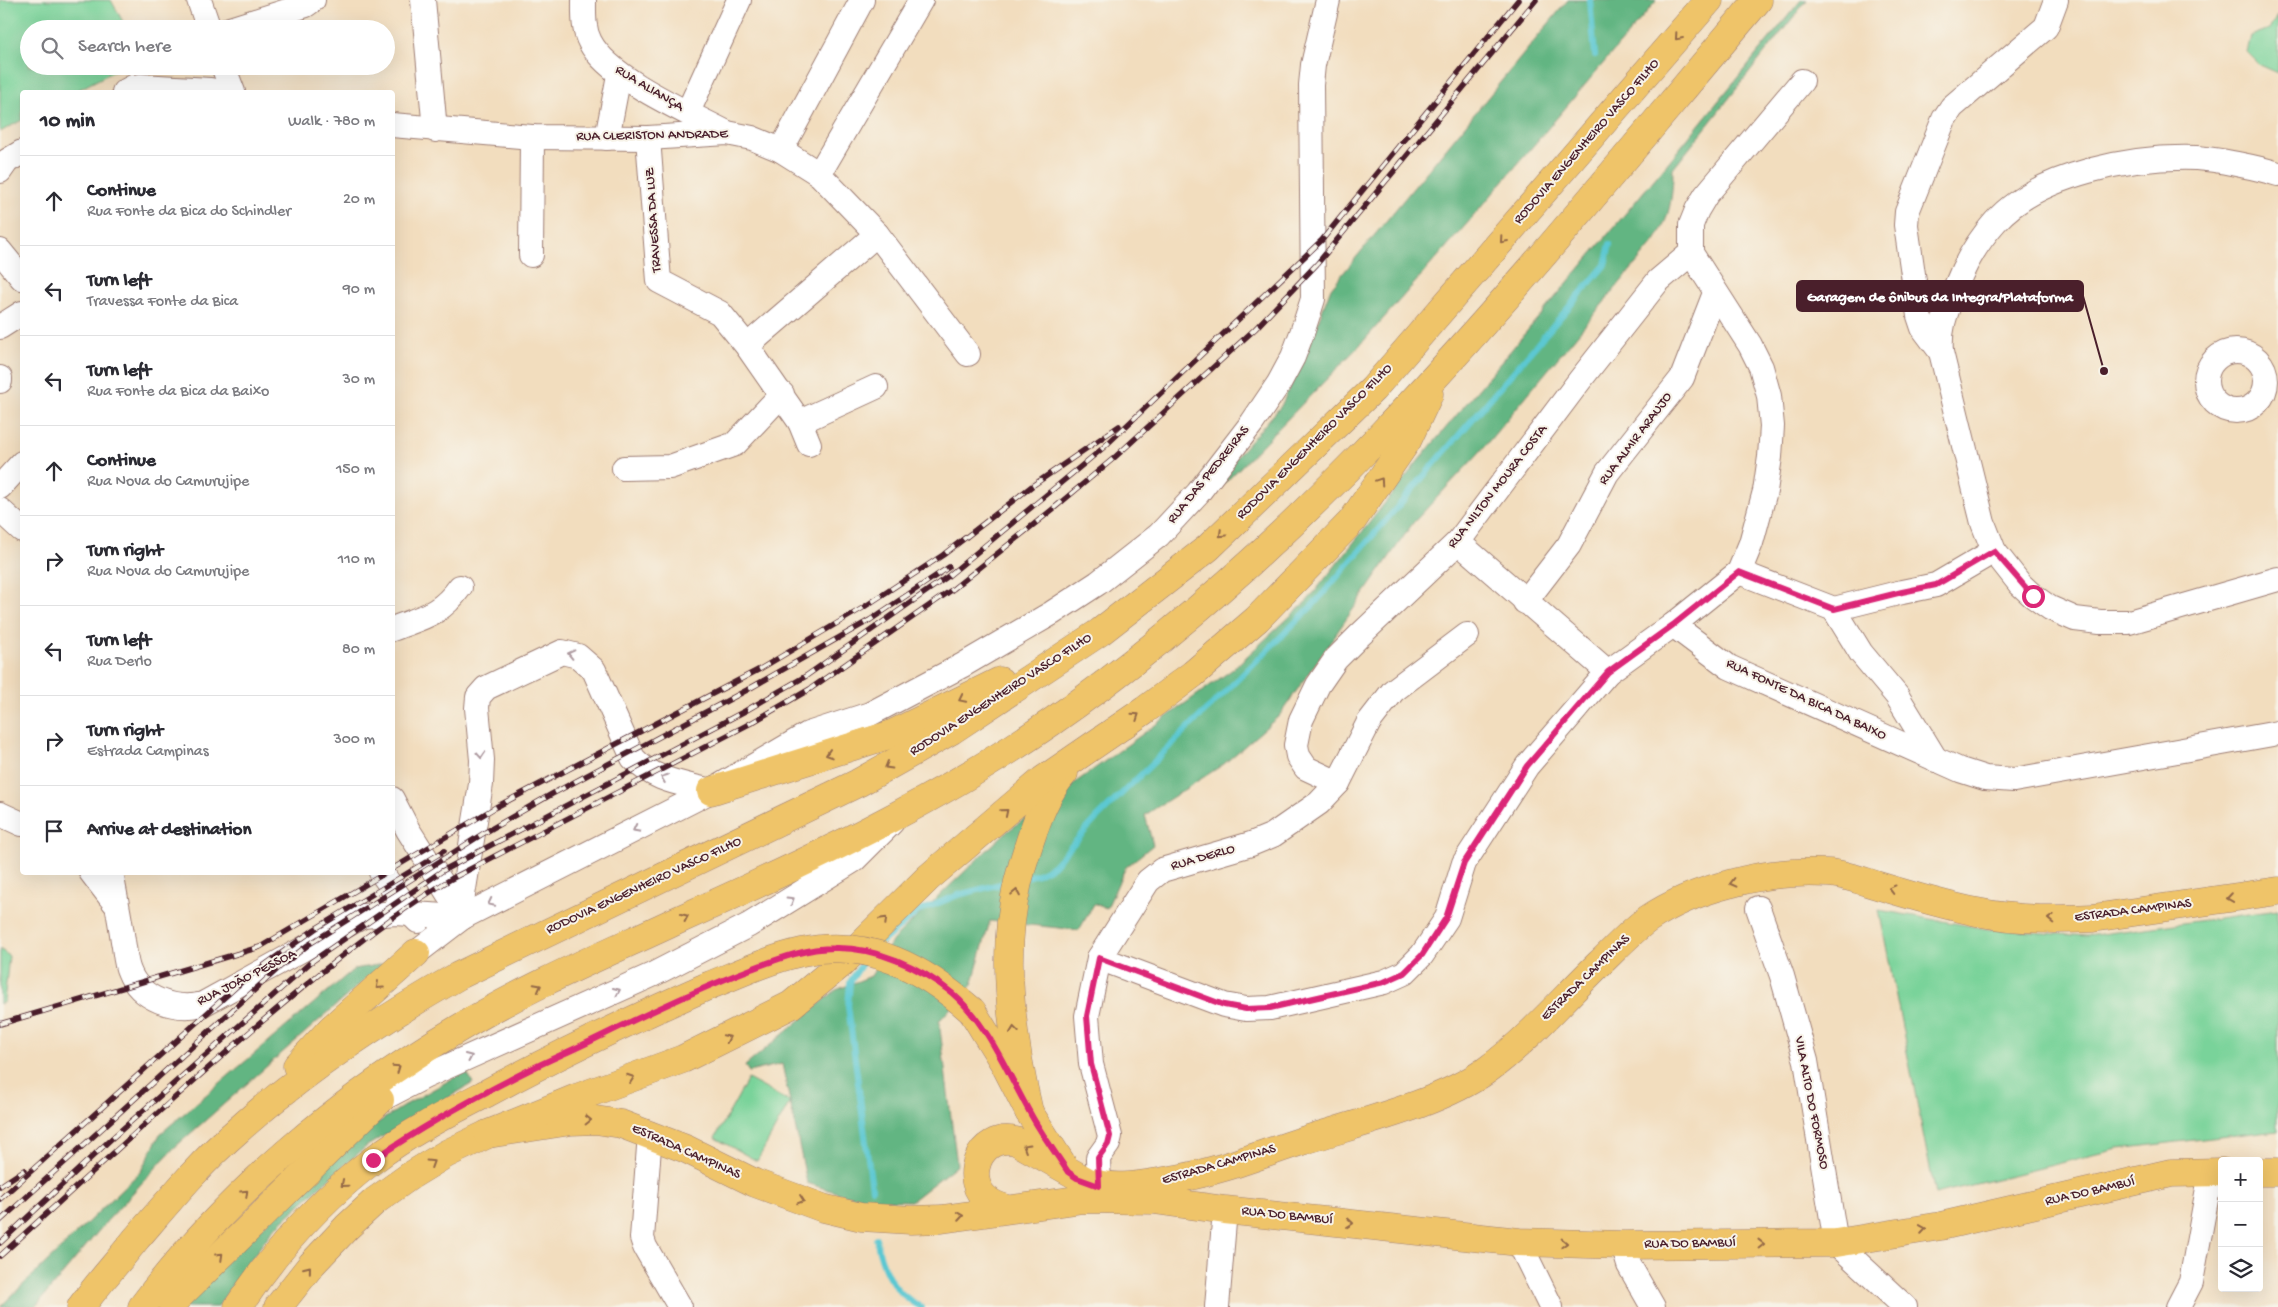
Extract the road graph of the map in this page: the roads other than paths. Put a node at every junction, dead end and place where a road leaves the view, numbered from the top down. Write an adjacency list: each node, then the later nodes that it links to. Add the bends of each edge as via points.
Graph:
1 (199, 0): 12 (street)
2 (313, 0): 13 (street)
3 (424, 0): 22 (street)
4 (584, 0): 15 (street, RUA ALIANÇA, via 584,20 590,41 601,58)
5 (738, 0): 20 (street)
6 (862, 0): 27 (street)
7 (921, 0): 30 (street)
8 (1328, 0): 69 (street, RUA DAS PEDREIRAS, via 1311,85 1313,299 1293,357 1279,383 1198,493 1159,535 1098,583 1052,613 878,710 808,734)
9 (1709, 0): 62 (main road, RODOVIA ENGENHEIRO VASCO FILHO, one-way to 62, via 1373,389 1208,548)
10 (1758, 0): 43 (main road)
11 (2056, 0): 41 (street, via 2046,28 1952,107 1909,204 1906,225 1919,316 1923,328)
12 (206, 20)
13 (258, 20)
14 (226, 75): 19 (street)
15 (619, 75): 20 (street, RUA ALIANÇA); 25 (street)
16 (1802, 81): 34 (street, via 1706,195 1691,225)
17 (128, 90): 18 (street, via 141,86)
18 (210, 90)
19 (232, 90)
20 (688, 112): 23 (street, RUA ALIANÇA)
21 (395, 125): 22 (street, RUA CLERISTON ANDRADE)
22 (435, 130): 24 (street, RUA CLERISTON ANDRADE)
23 (727, 133): 26 (street, RUA CLERISTON ANDRADE); 27 (street, RUA CLERISTON ANDRADE, via 752,138)
24 (532, 136): 25 (street, RUA CLERISTON ANDRADE); 35 (street)
25 (607, 138): 26 (street, RUA CLERISTON ANDRADE)
26 (648, 138): 40 (street, TRAVESSA DA LUZ, via 659,280 720,313)
27 (781, 150): 30 (street, RUA CLERISTON ANDRADE)
28 (20, 153): 29 (street, via 7,161)
29 (0, 171)
30 (819, 174): 32 (street, RUA CLERISTON ANDRADE)
31 (2278, 174): 41 (street, via 2197,158 2130,162 2070,175 2022,199 1995,221 1964,264 1941,326)
32 (877, 234): 40 (street); 42 (street, RUA CLERISTON ANDRADE)
33 (0, 251): 36 (street)
34 (1690, 253): 37 (street); 53 (street, RUA NILTON MOURA COSTA, via 1658,281)
35 (532, 255)
36 (20, 276)
37 (1715, 293): 55 (street, via 1750,345 1770,396 1772,426 1765,491 1751,543); 58 (street, RUA ALMIR ARAUJO, via 1682,378 1607,473 1569,545)
38 (20, 314): 39 (street)
39 (0, 327)
40 (747, 346): 45 (street, TRAVESSA DA LUZ)
41 (1940, 352): 54 (street, via 1983,523)
42 (968, 354)
43 (1440, 370): 66 (main road, one-way to 43, via 1186,679 1258,619 1352,521 1407,441); 72 (main road, via 1287,528 1127,668 978,771)
44 (876, 387): 46 (street)
45 (782, 394): 46 (street, TRAVESSA DA LUZ); 49 (street, via 735,444 670,467)
46 (800, 422): 47 (street, TRAVESSA DA LUZ)
47 (809, 444)
48 (20, 465): 50 (street)
49 (624, 468)
50 (0, 487)
51 (0, 510): 52 (street)
52 (20, 528)
53 (1458, 542): 58 (street); 68 (street, RUA NILTON MOURA COSTA, via 1336,659 1308,704 1298,732 1298,756 1306,768)
54 (1994, 551): 56 (street, via 2020,584 2044,604 2075,619 2100,622 2129,622 2158,615); 59 (street, via 1936,585)
55 (1739, 572): 59 (street); 60 (street)
56 (2278, 579)
57 (460, 587): 61 (street, via 449,603 434,613)
58 (1525, 602): 64 (street)
59 (1834, 609): 67 (street, via 1861,653 1897,696)
60 (1673, 625): 64 (street); 67 (street, RUA FONTE DA BICA DA BAIXO, via 1729,667)
61 (395, 628)
62 (1100, 632): 69 (main road, one-way to 69, via 892,734); 86 (main road, RODOVIA ENGENHEIRO VASCO FILHO, one-way to 86, via 952,730 858,783 458,976 395,1012 300,1078)
63 (1467, 635): 68 (street, RUA DERLO, via 1393,691 1369,722)
64 (1608, 672): 83 (street, via 1527,766 1464,863 1446,918 1422,955 1404,973 1384,982 1280,1006 1246,1009 1224,1005)
65 (2278, 733): 67 (street, RUA FONTE DA BICA DA BAIXO, via 2014,780 1986,778)
66 (1088, 748): 85 (main road, one-way to 66, via 1011,1004 1011,922 1022,864 1037,818 1058,780); 87 (main road, one-way to 66, via 683,1059 792,1005 841,964 934,872 1043,780)
67 (1936, 760)
68 (1338, 783): 83 (street, RUA DERLO, via 1319,803 1273,835 1155,874)
69 (711, 791): 81 (street, RUA DAS PEDREIRAS, one-way to 81); 81 (street, one-way to 81, via 665,779 643,769 633,758 594,670 578,656 562,652 486,688 478,698 481,784 462,901)
70 (395, 805): 81 (street)
71 (0, 814): 73 (street)
72 (898, 816): 84 (street, one-way to 72, via 424,1077 652,975 749,925 854,860); 89 (main road, one-way to 72, via 364,1092 461,1027 568,971)
73 (20, 823)
74 (92, 875): 78 (street)
75 (111, 875): 78 (street, RUA JOÃO PESSOA)
76 (383, 875): 80 (street)
77 (2278, 891): 90 (main road, ESTRADA CAMPINAS, one-way to 90, via 2093,918 2066,919 1977,912 1828,873 1782,874 1730,884 1681,902 1648,919 1522,1040 1468,1081 1390,1113)
78 (118, 907): 80 (street, RUA JOÃO PESSOA, via 128,971 138,987 162,1001 189,1008 203,1004 363,916)
79 (1758, 908): 102 (street, VILA ALTO DO FORMOSO, via 1782,976 1806,1061)
80 (410, 913): 81 (street, RUA JOÃO PESSOA); 82 (street, via 421,926)
81 (463, 917): 82 (street, RUA DAS PEDREIRAS)
82 (416, 953): 86 (main road, one-way to 86, via 331,1029)
83 (1099, 958): 95 (street, RUA DERLO, via 1087,1016 1091,1064 1110,1136 1098,1158)
84 (380, 1100): 89 (street); 104 (main road, one-way to 84)
85 (1029, 1112): 91 (main road); 108 (main road, one-way to 108, bridge, via 972,1011 927,976 896,961 853,949 801,952 708,986 530,1070 412,1134 373,1160 328,1197 282,1246)
86 (236, 1132): 96 (main road, RODOVIA ENGENHEIRO VASCO FILHO)
87 (488, 1134): 88 (main road, ESTRADA CAMPINAS, one-way to 88, via 596,1120); 109 (main road, ESTRADA CAMPINAS, one-way to 87, via 312,1264 375,1201 446,1154)
88 (650, 1134): 99 (main road, ESTRADA CAMPINAS, one-way to 99, via 755,1183 823,1208 861,1217 911,1220); 110 (street, via 642,1238)
89 (299, 1142): 100 (main road, one-way to 89)
90 (1216, 1169): 95 (main road, ESTRADA CAMPINAS, via 1174,1180); 98 (main road, via 1204,1182 1202,1190 1204,1199)
91 (1068, 1172): 95 (main road, ESTRADA CAMPINAS); 99 (main road, ESTRADA CAMPINAS, one-way to 99, via 1016,1141 1006,1138 995,1141 977,1160 977,1183 988,1201)
92 (2217, 1172): 102 (main road, RUA DO BAMBUÍ, one-way to 92, via 1941,1226 2171,1174); 115 (street, via 2192,1282)
93 (2263, 1172): 94 (main road)
94 (2278, 1172)
95 (1099, 1186)
96 (169, 1200): 105 (main road); 106 (main road, RODOVIA ENGENHEIRO VASCO FILHO)
97 (1154, 1200): 98 (main road, RUA DO BAMBUÍ); 99 (main road, ESTRADA CAMPINAS, via 1084,1199)
98 (1220, 1208): 101 (main road, RUA DO BAMBUÍ, one-way to 101); 111 (street)
99 (1007, 1209)
100 (214, 1223): 104 (main road); 107 (main road)
101 (1519, 1242): 103 (main road, RUA DO BAMBUÍ, one-way to 103); 112 (street)
102 (1836, 1243): 103 (main road, RUA DO BAMBUÍ, one-way to 102); 114 (street)
103 (1623, 1245): 113 (street, via 1629,1264)
104 (171, 1305)
105 (64, 1307)
106 (81, 1307)
107 (142, 1307)
108 (238, 1307)
109 (278, 1307)
110 (680, 1307)
111 (1217, 1307)
112 (1551, 1307)
113 (1653, 1307)
114 (1905, 1307)
115 (2178, 1307)

